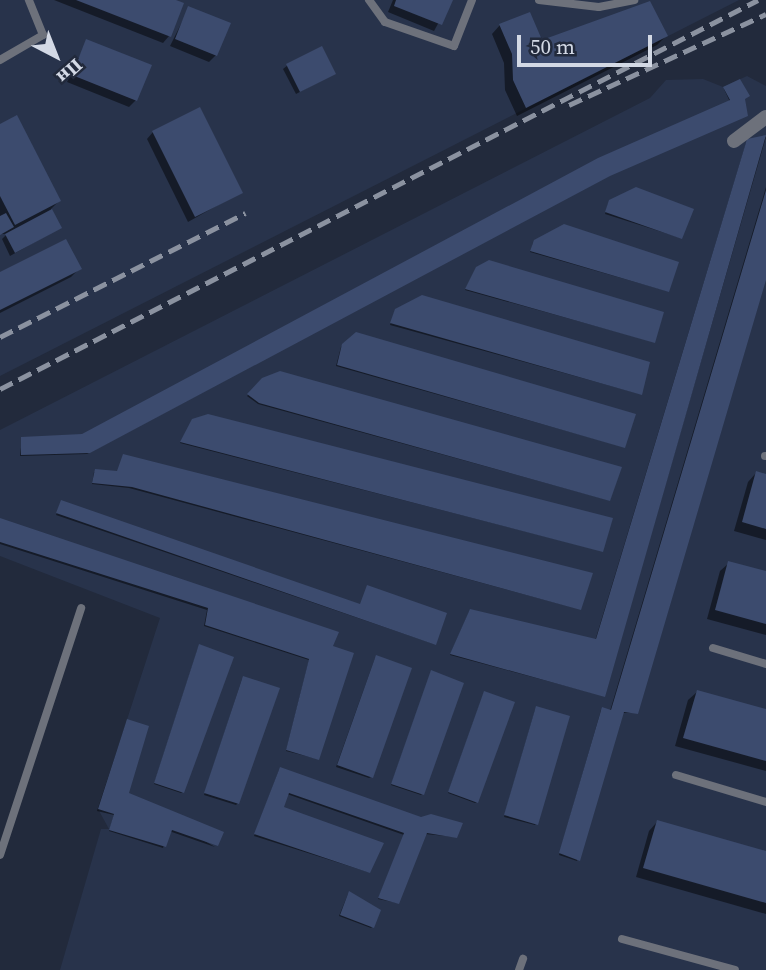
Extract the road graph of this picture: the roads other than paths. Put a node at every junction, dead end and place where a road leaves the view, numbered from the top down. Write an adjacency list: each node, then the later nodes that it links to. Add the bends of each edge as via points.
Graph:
1 (29, 0): 6 (lane, via 43,35)
2 (369, 0): 3 (lane, via 385,22 454,46)
3 (472, 0)
4 (539, 0): 5 (lane, via 599,8)
5 (634, 0)
6 (0, 60)
7 (766, 117): 8 (street)
8 (734, 141)
9 (81, 608): 14 (lane)
10 (713, 648): 11 (lane)
11 (766, 664)
12 (676, 775): 13 (lane)
13 (766, 802)
14 (0, 855)
15 (622, 939): 18 (lane)
16 (523, 959): 17 (lane)
17 (519, 970)
18 (735, 970)

